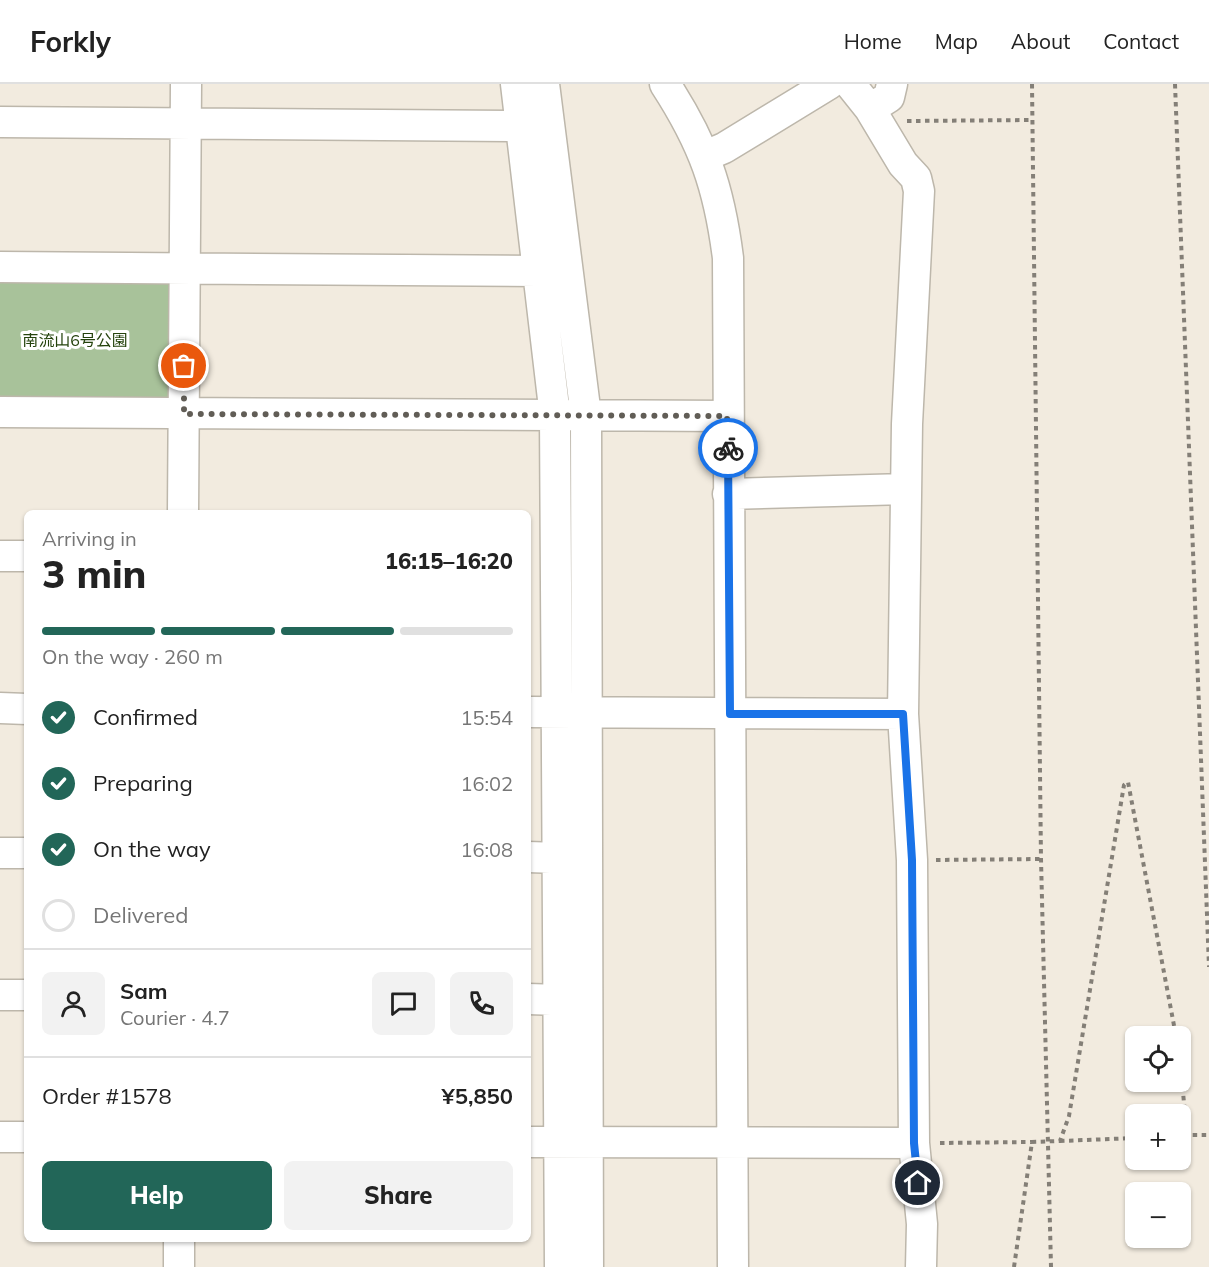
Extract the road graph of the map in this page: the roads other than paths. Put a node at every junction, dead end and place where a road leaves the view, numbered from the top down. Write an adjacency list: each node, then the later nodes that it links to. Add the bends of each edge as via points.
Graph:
1 (186, 84): 10 (street)
2 (516, 84): 11 (street)
3 (544, 84): 19 (street)
4 (665, 84): 12 (street)
5 (829, 84): 12 (street)
6 (850, 84): 8 (street)
7 (892, 84): 8 (street)
8 (876, 119): 21 (street, via 916,178 919,191)
9 (0, 122): 10 (street)
10 (186, 123): 11 (street); 14 (street)
11 (521, 126): 15 (street)
12 (705, 156): 20 (street, via 716,187 728,258)
13 (0, 267): 14 (street)
14 (183, 270): 15 (street); 17 (street)
15 (537, 271): 18 (street)
16 (0, 412): 17 (street)
17 (184, 414): 18 (street); 23 (street)
18 (555, 416): 19 (street); 26 (street)
19 (586, 416): 20 (street); 30 (street)
20 (727, 416): 22 (street)
21 (906, 489): 22 (street); 32 (street)
22 (728, 494): 31 (street)
23 (183, 510)
24 (0, 556): 25 (street)
25 (24, 556)
26 (541, 560): 29 (street)
27 (0, 708): 28 (street)
28 (24, 709)
29 (542, 712): 30 (street); 36 (street)
30 (586, 712): 31 (street); 45 (street)
31 (730, 714): 32 (street); 46 (street)
32 (903, 714): 47 (street)
33 (0, 853): 34 (street)
34 (24, 853)
35 (531, 857): 36 (street)
36 (558, 858): 40 (street)
37 (0, 995): 38 (street)
38 (24, 995)
39 (531, 999): 40 (street)
40 (559, 1000): 44 (street)
41 (0, 1137): 42 (street)
42 (24, 1137)
43 (531, 1142): 44 (street)
44 (558, 1142): 45 (street); 50 (street)
45 (589, 1143): 46 (street); 51 (street)
46 (732, 1143): 47 (street); 52 (street)
47 (923, 1143): 53 (street)
48 (179, 1242): 49 (street)
49 (179, 1267)
50 (560, 1267)
51 (588, 1267)
52 (733, 1267)
53 (921, 1267)

